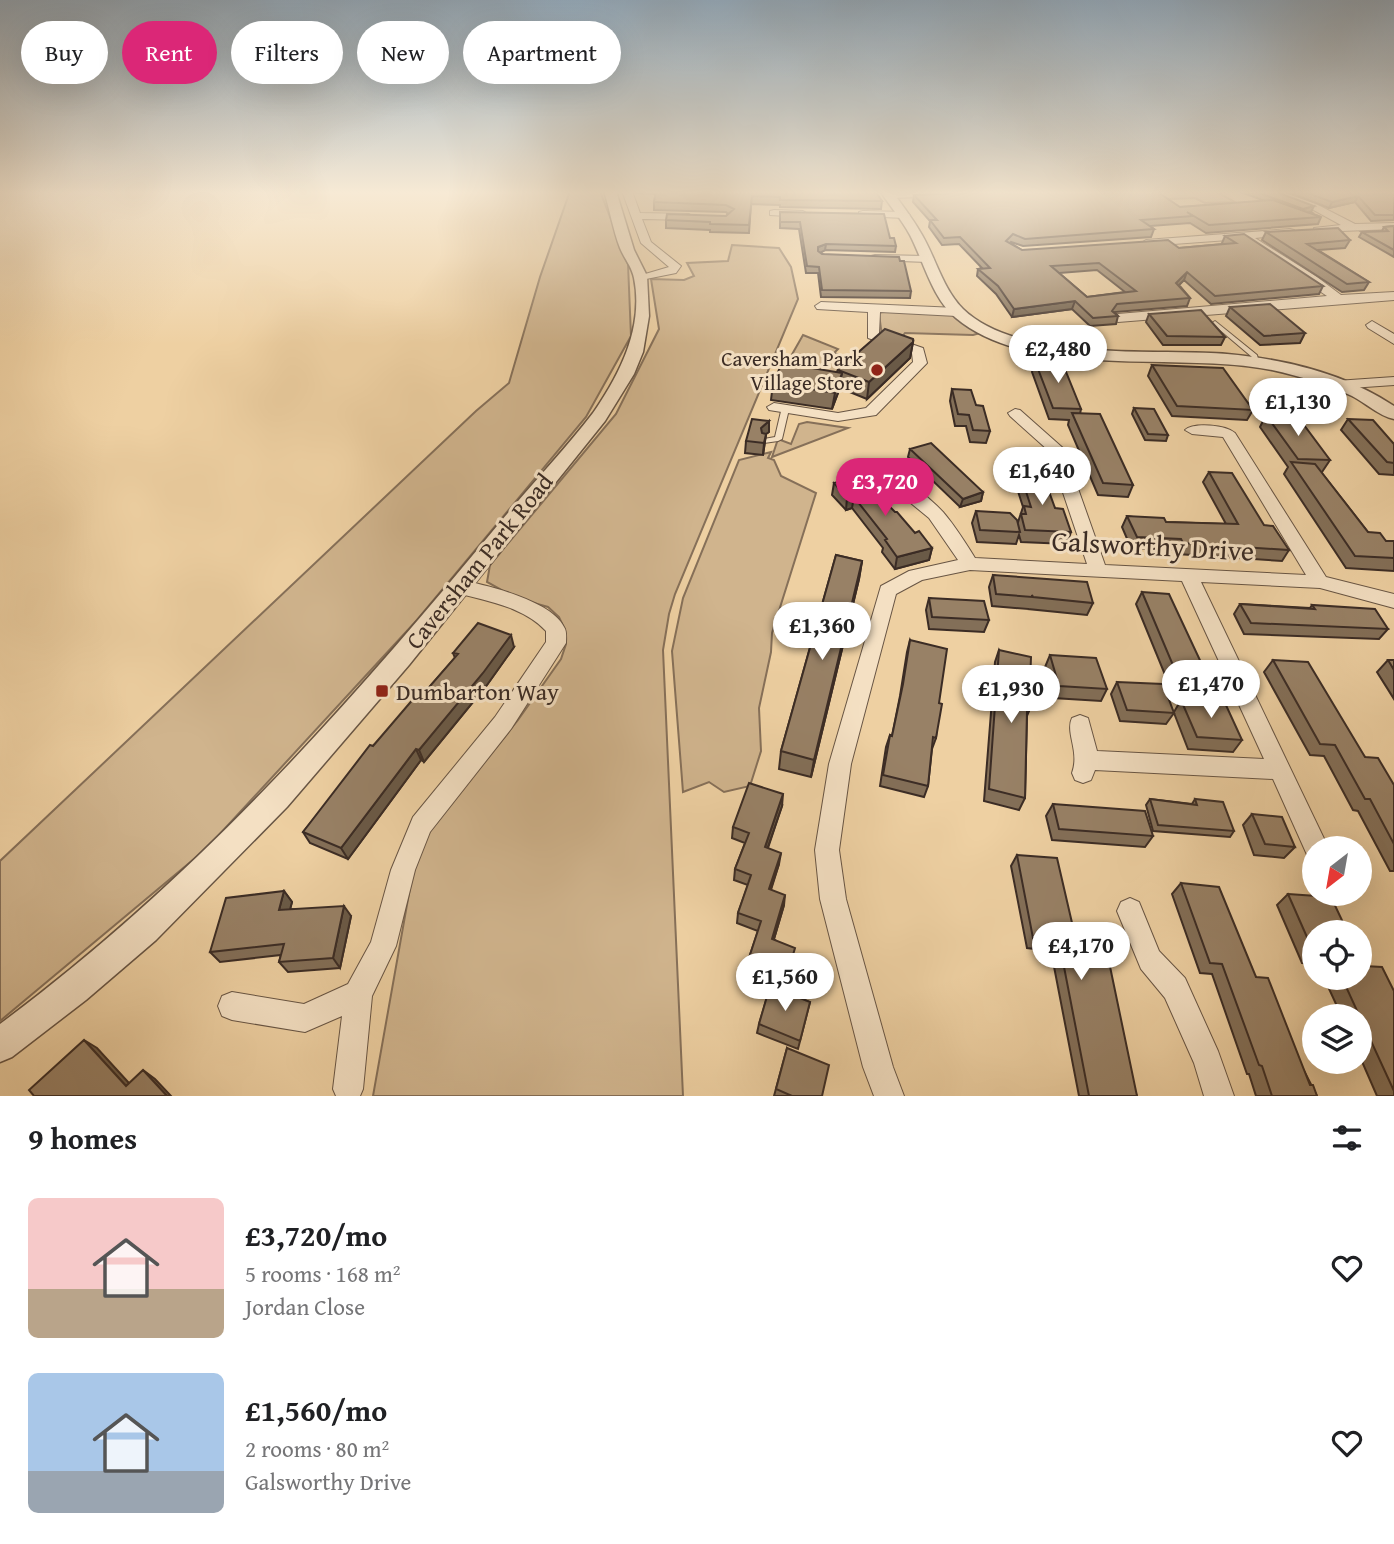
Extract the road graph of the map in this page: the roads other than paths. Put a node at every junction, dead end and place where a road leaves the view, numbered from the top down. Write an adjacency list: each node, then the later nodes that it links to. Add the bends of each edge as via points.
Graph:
1 (624, 242): 9 (street, Caversham Park Road)
2 (646, 242): 9 (street, via 674,266 673,271)
3 (919, 242): 8 (street)
4 (1153, 242): 6 (street)
5 (1254, 242): 11 (street)
6 (1130, 244)
7 (864, 257): 8 (street)
8 (928, 259): 14 (street)
9 (641, 277): 32 (street, Caversham Park Road, via 642,324 620,385 594,425)
10 (1394, 296): 11 (street)
11 (1338, 299): 15 (street, via 1183,307)
12 (821, 306): 13 (street)
13 (874, 309): 14 (street); 22 (street, via 873,335 918,351 920,363 871,412 838,416)
14 (957, 312): 19 (street, via 998,336 1072,356 1195,357)
15 (1118, 318)
16 (1215, 323): 19 (lane, via 1255,356)
17 (1372, 325): 18 (street)
18 (1394, 340)
19 (1256, 363): 21 (street)
20 (1394, 381): 21 (street)
21 (1336, 385): 24 (street)
22 (780, 408): 26 (lane, via 778,439)
23 (1015, 413): 29 (street, via 1056,449)
24 (1394, 414)
25 (1192, 430): 31 (street, via 1236,434)
26 (767, 441)
27 (903, 479): 28 (street, via 908,491 936,512)
28 (970, 565): 29 (street, Galsworthy Drive); 42 (street, Galsworthy Drive, via 916,576 888,591 840,764 827,850 832,899)
29 (1098, 570): 30 (street, Galsworthy Drive)
30 (1189, 576): 31 (street, Galsworthy Drive); 35 (street)
31 (1320, 582): 33 (street, Galsworthy Drive)
32 (460, 587): 38 (street, via 541,613 556,628 556,643 503,723 421,825 402,870 383,946); 40 (street, Caversham Park Road, via 265,814 213,867 123,950)
33 (1394, 601)
34 (1080, 724): 35 (street, via 1085,766)
35 (1281, 770): 36 (street)
36 (1311, 836)
37 (1130, 911): 43 (street, via 1150,960 1175,988)
38 (358, 994): 39 (street, via 305,1018); 41 (street)
39 (232, 1006)
40 (0, 1045)
41 (348, 1089)
42 (889, 1096)
43 (1219, 1096)

